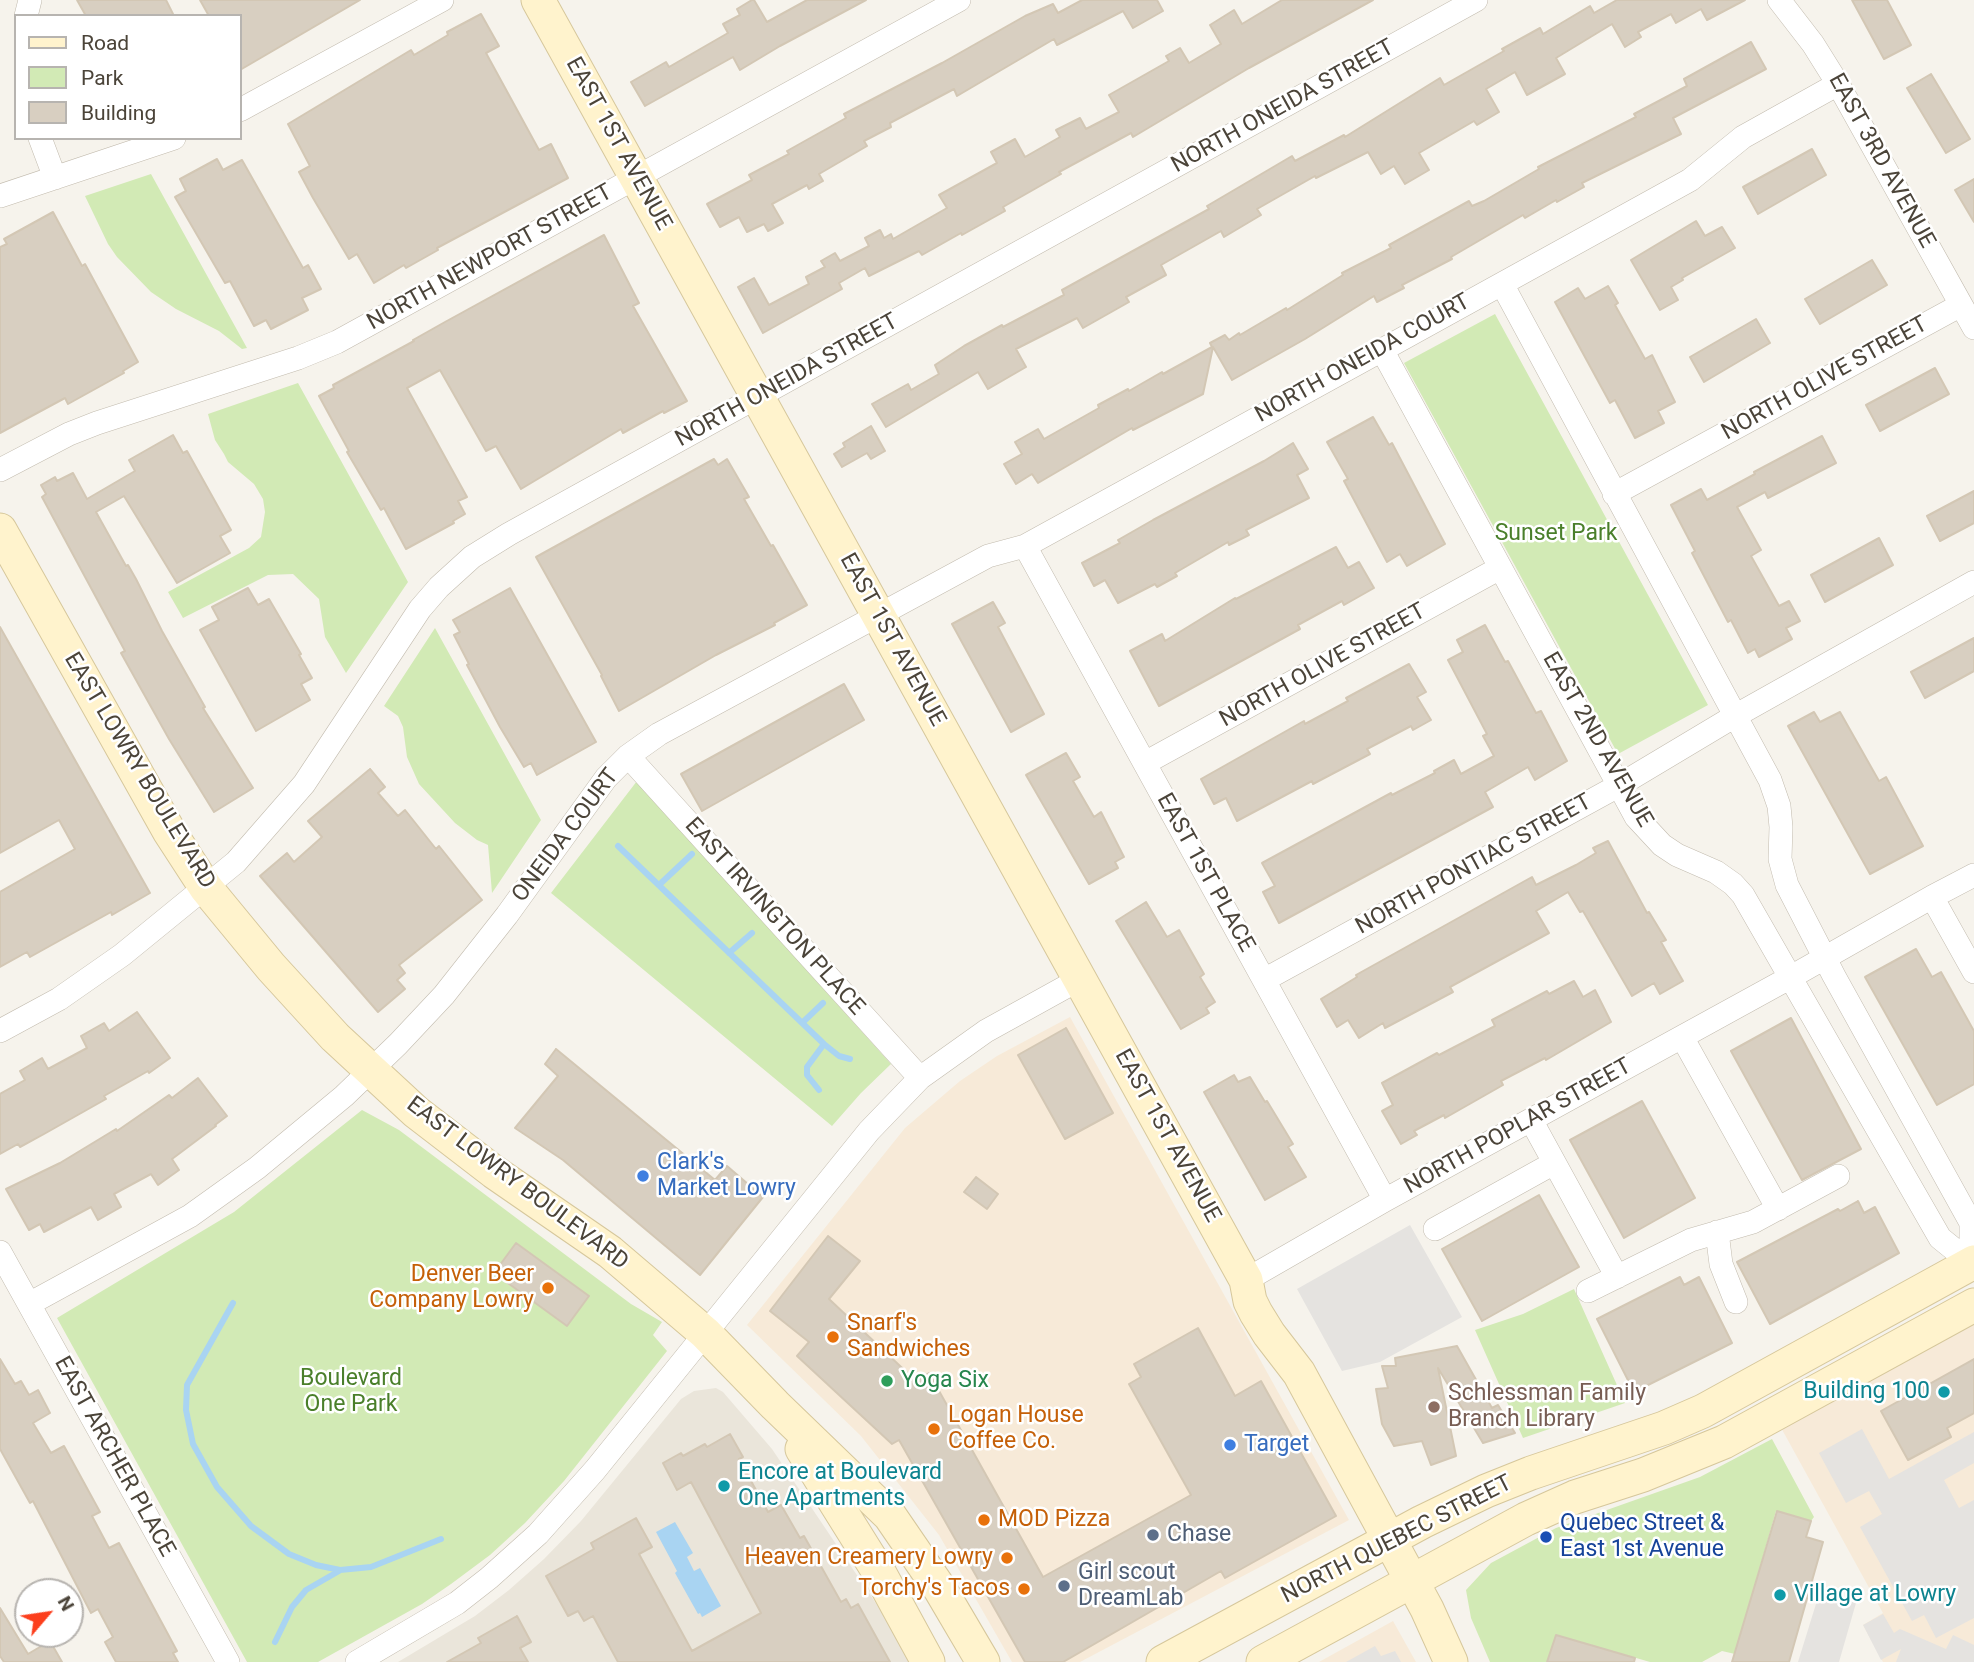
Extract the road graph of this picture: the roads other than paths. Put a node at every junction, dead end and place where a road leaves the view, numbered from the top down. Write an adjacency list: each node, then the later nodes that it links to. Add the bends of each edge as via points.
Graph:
1 (442, 0): 7 (street)
2 (538, 0): 11 (street, EAST 1ST AVENUE)
3 (959, 0): 11 (street, NORTH NEWPORT STREET)
4 (1476, 0): 17 (street, NORTH ONEIDA STREET)
5 (1779, 0): 6 (street, EAST 3RD AVENUE)
6 (1838, 84): 13 (street, NORTH ONEIDA COURT, via 1743,137 1690,180); 14 (street, EAST 3RD AVENUE)
7 (242, 109)
8 (41, 140): 10 (street)
9 (168, 140): 10 (street)
10 (54, 178): 12 (street)
11 (637, 178): 17 (street, EAST 1ST AVENUE); 18 (street, NORTH NEWPORT STREET, via 319,350 97,423)
12 (0, 196)
13 (1502, 284): 16 (street, NORTH ONEIDA COURT); 19 (street)
14 (1961, 305): 15 (street, EAST 3RD AVENUE); 19 (street, NORTH OLIVE STREET)
15 (1974, 328)
16 (1382, 350): 21 (street, NORTH ONEIDA COURT); 22 (street, EAST 2ND AVENUE)
17 (758, 397): 24 (street, EAST 1ST AVENUE); 30 (street, NORTH ONEIDA STREET, via 509,534 456,570 420,609 298,792 245,853)
18 (0, 470)
19 (1614, 494): 25 (street)
20 (0, 530): 30 (street, EAST LOWRY BOULEVARD, via 169,831)
21 (1026, 546): 24 (street, NORTH ONEIDA COURT, via 988,556); 27 (street, EAST 1ST PLACE)
22 (1500, 568): 27 (street, NORTH OLIVE STREET); 28 (street, EAST 2ND AVENUE)
23 (1974, 582): 25 (street, NORTH PONTIAC STREET)
24 (878, 615): 26 (street, ONEIDA COURT, via 675,725); 35 (street, EAST 1ST AVENUE)
25 (1735, 716): 28 (street, NORTH PONTIAC STREET); 32 (street, via 1776,795 1782,874)
26 (628, 756): 39 (street, ONEIDA COURT, via 601,784 444,995); 40 (street, EAST IRVINGTON PLACE)
27 (1145, 764): 36 (street, EAST 1ST PLACE)
28 (1618, 786): 34 (street, EAST 2ND AVENUE, via 1656,840 1733,884); 36 (street, NORTH PONTIAC STREET)
29 (1974, 875): 31 (street)
30 (206, 888): 37 (street, NORTH ONEIDA STREET, via 93,976); 39 (street, EAST LOWRY BOULEVARD, via 303,1003)
31 (1932, 897): 32 (street); 33 (street)
32 (1824, 958): 34 (street, NORTH POPLAR STREET); 49 (street, via 1971,1223)
33 (1974, 972)
34 (1791, 977): 38 (street, NORTH POPLAR STREET); 49 (street, EAST 2ND AVENUE, via 1940,1238)
35 (1080, 979): 40 (street, via 986,1031); 51 (street, EAST 1ST AVENUE)
36 (1264, 980): 44 (street, EAST 1ST PLACE)
37 (0, 1031)
38 (1682, 1037): 41 (street, NORTH POPLAR STREET); 45 (street)
39 (371, 1071): 54 (street, ONEIDA COURT, via 224,1193 174,1226); 56 (street, EAST LOWRY BOULEVARD, via 442,1133 610,1252)
40 (920, 1078): 56 (street, via 869,1131)
41 (1531, 1120): 42 (street); 44 (street, NORTH POPLAR STREET)
42 (1554, 1163): 46 (street); 50 (street)
43 (1839, 1176): 45 (street)
44 (1385, 1200): 51 (street, NORTH POPLAR STREET)
45 (1778, 1209): 47 (street)
46 (1436, 1229)
47 (1717, 1232): 50 (street); 53 (street, via 1721,1264)
48 (0, 1252): 54 (street, EAST ARCHER PLACE)
49 (1973, 1265): 58 (street, NORTH QUEBEC STREET, via 1703,1411 1508,1482)
50 (1617, 1277): 52 (street)
51 (1246, 1280): 58 (street, EAST 1ST AVENUE, via 1256,1313 1299,1373)
52 (1588, 1291)
53 (1736, 1302)
54 (29, 1304): 60 (street, EAST ARCHER PLACE)
55 (1974, 1305): 59 (street, NORTH QUEBEC STREET, via 1724,1441 1552,1506)
56 (705, 1333): 57 (street, EAST LOWRY BOULEVARD); 61 (street, via 596,1471 523,1548 457,1602)
57 (775, 1405): 62 (street, EAST LOWRY BOULEVARD, via 854,1530); 63 (street, EAST LOWRY BOULEVARD, via 890,1517)
58 (1389, 1540): 59 (street, EAST 1ST AVENUE); 64 (street, NORTH QUEBEC STREET)
59 (1411, 1582): 65 (street, NORTH QUEBEC STREET); 66 (street, EAST 1ST AVENUE)
60 (228, 1662)
61 (357, 1662)
62 (928, 1662)
63 (983, 1662)
64 (1163, 1662)
65 (1263, 1662)
66 (1451, 1662)

